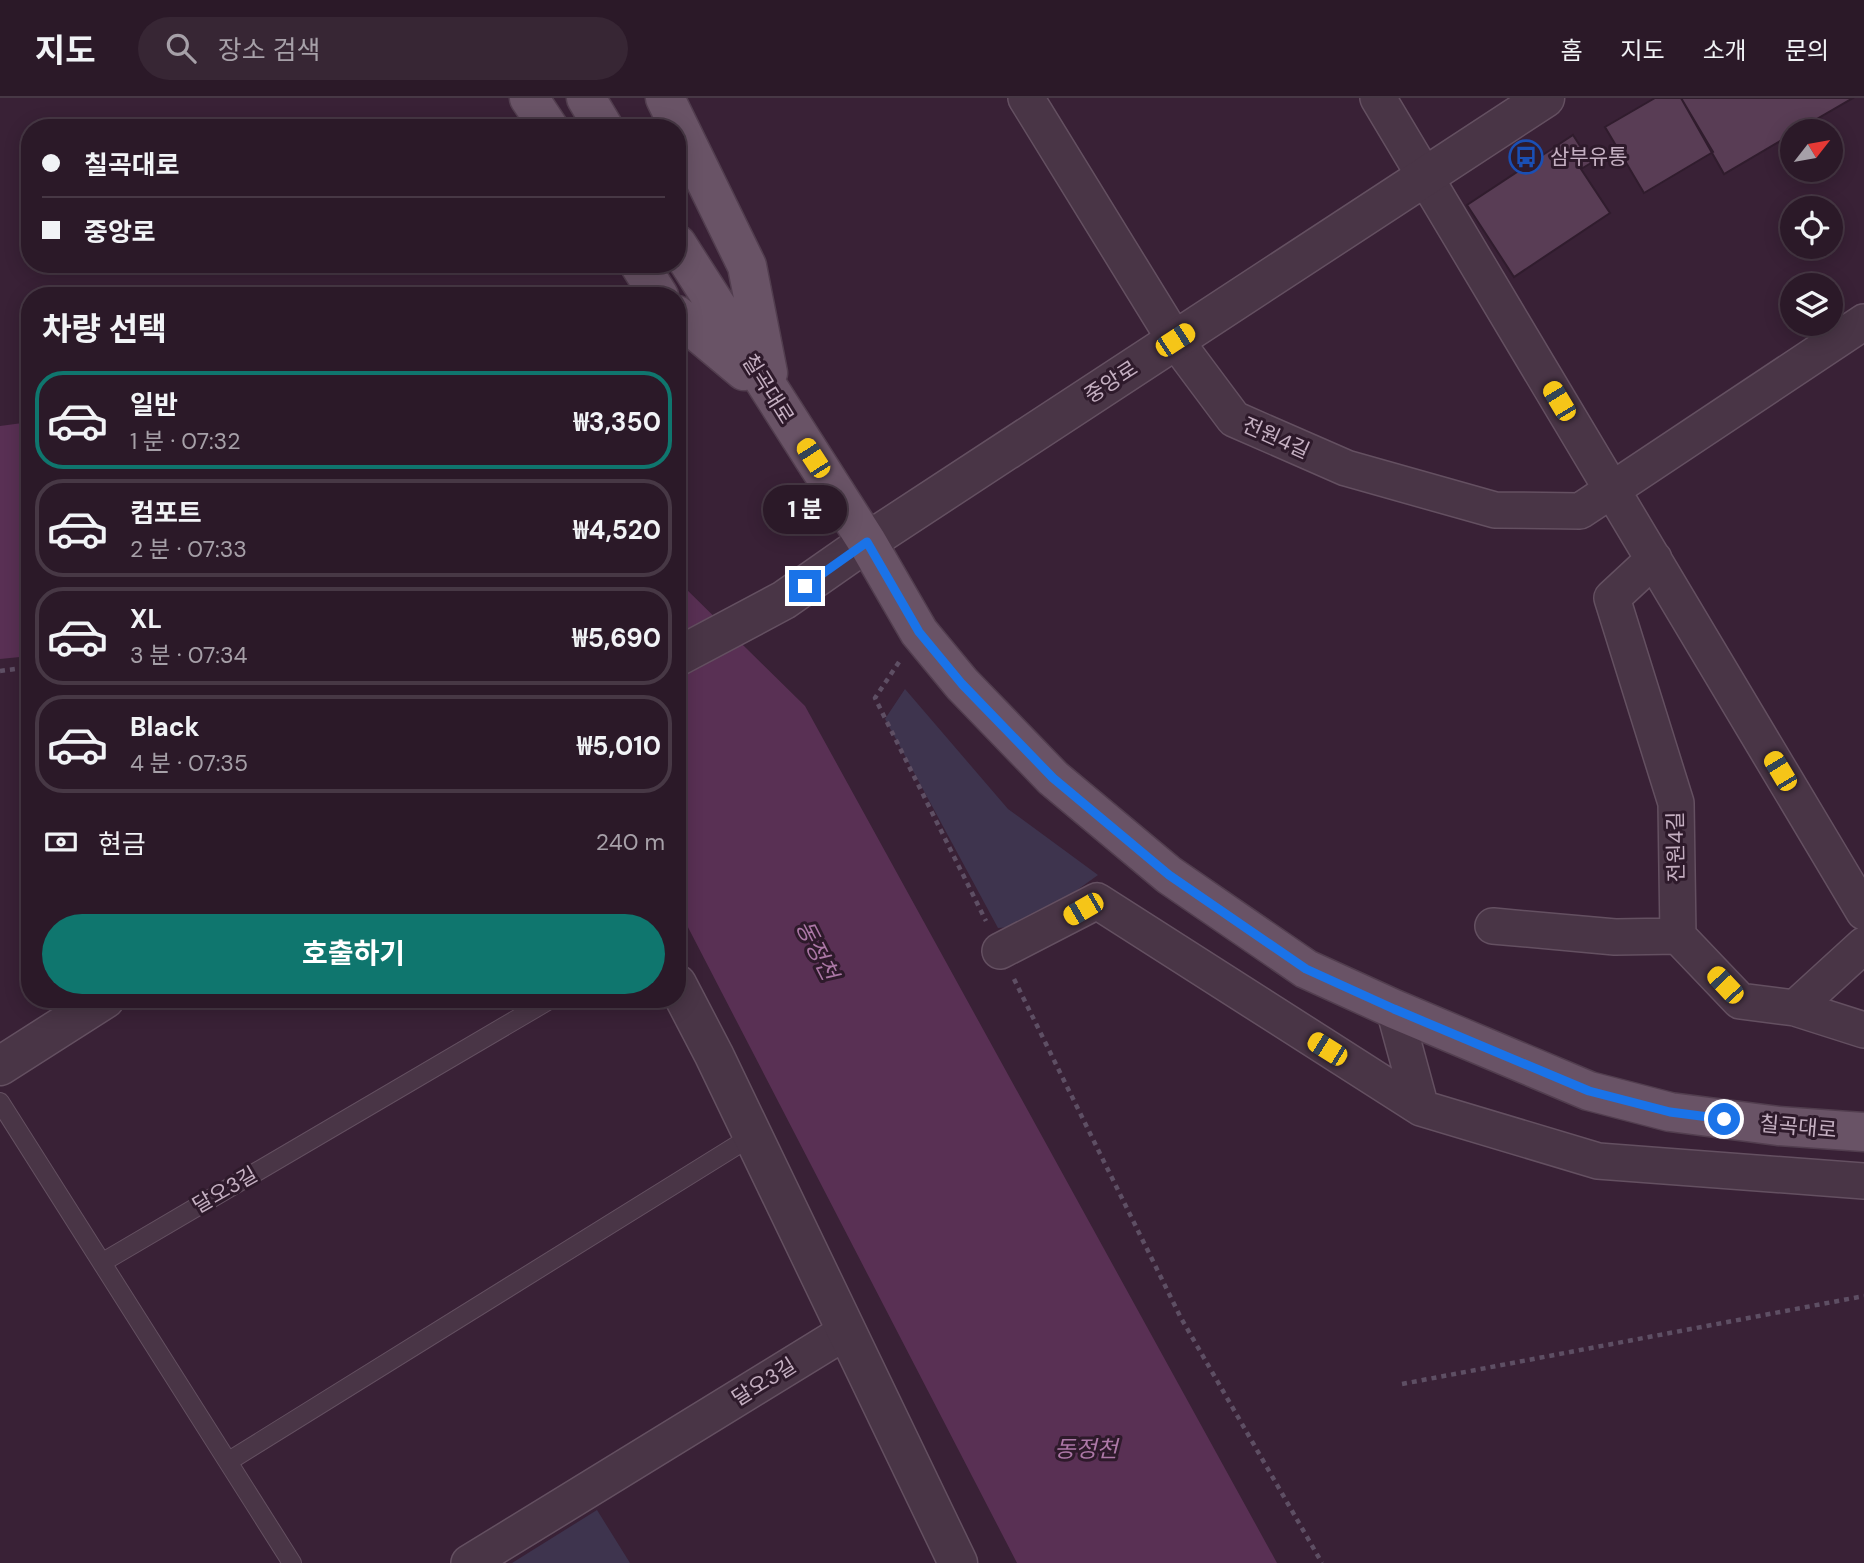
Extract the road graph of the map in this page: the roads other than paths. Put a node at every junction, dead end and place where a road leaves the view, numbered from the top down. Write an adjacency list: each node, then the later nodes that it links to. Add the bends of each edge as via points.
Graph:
1 (529, 98): 7 (main road)
2 (586, 98): 8 (main road)
3 (665, 98): 9 (main road)
4 (1027, 98): 15 (street, 전원4길)
5 (1378, 98): 11 (street)
6 (1545, 98): 11 (street, 중앙로)
7 (543, 119)
8 (599, 119)
9 (675, 119)
10 (686, 141): 16 (main road, via 747,266)
11 (1426, 176): 15 (street, 중앙로); 17 (street)
12 (686, 258): 16 (main road, 칠곡대로)
13 (1864, 322): 17 (street, 전원4길)
14 (686, 323): 16 (main road)
15 (1175, 340): 17 (street, 전원4길, via 1234,419 1346,468 1495,510 1580,511); 18 (street, 중앙로)
16 (772, 396): 18 (main road, 칠곡대로)
17 (1613, 491): 19 (street)
18 (867, 542): 20 (street, 중앙로, via 784,600); 30 (main road, 칠곡대로, via 919,632 1053,778 1169,875 1306,969)
19 (1654, 559): 21 (street); 23 (street, 전원4길, via 1612,598 1676,803)
20 (686, 652)
21 (1864, 912)
22 (1493, 926): 23 (street, via 1615,937)
23 (1678, 936): 29 (street, via 1740,1001)
24 (1864, 945): 29 (street)
25 (1000, 951): 34 (street, via 1097,901)
26 (686, 1003): 36 (street)
27 (91, 1008): 32 (street)
28 (536, 1008): 38 (lane, 달오3길)
29 (1795, 1008): 31 (street)
30 (1394, 1009): 34 (street); 35 (main road, 칠곡대로, via 1589,1091 1670,1112)
31 (1864, 1030)
32 (0, 1066)
33 (0, 1102): 38 (lane)
34 (1421, 1108): 37 (street, via 1598,1161)
35 (1864, 1132)
36 (752, 1136): 39 (street); 40 (lane)
37 (1864, 1181)
38 (103, 1262): 40 (lane)
39 (845, 1332): 41 (street); 43 (street, 달오3길)
40 (229, 1461): 42 (lane)
41 (949, 1560)
42 (292, 1563)
43 (469, 1563)

